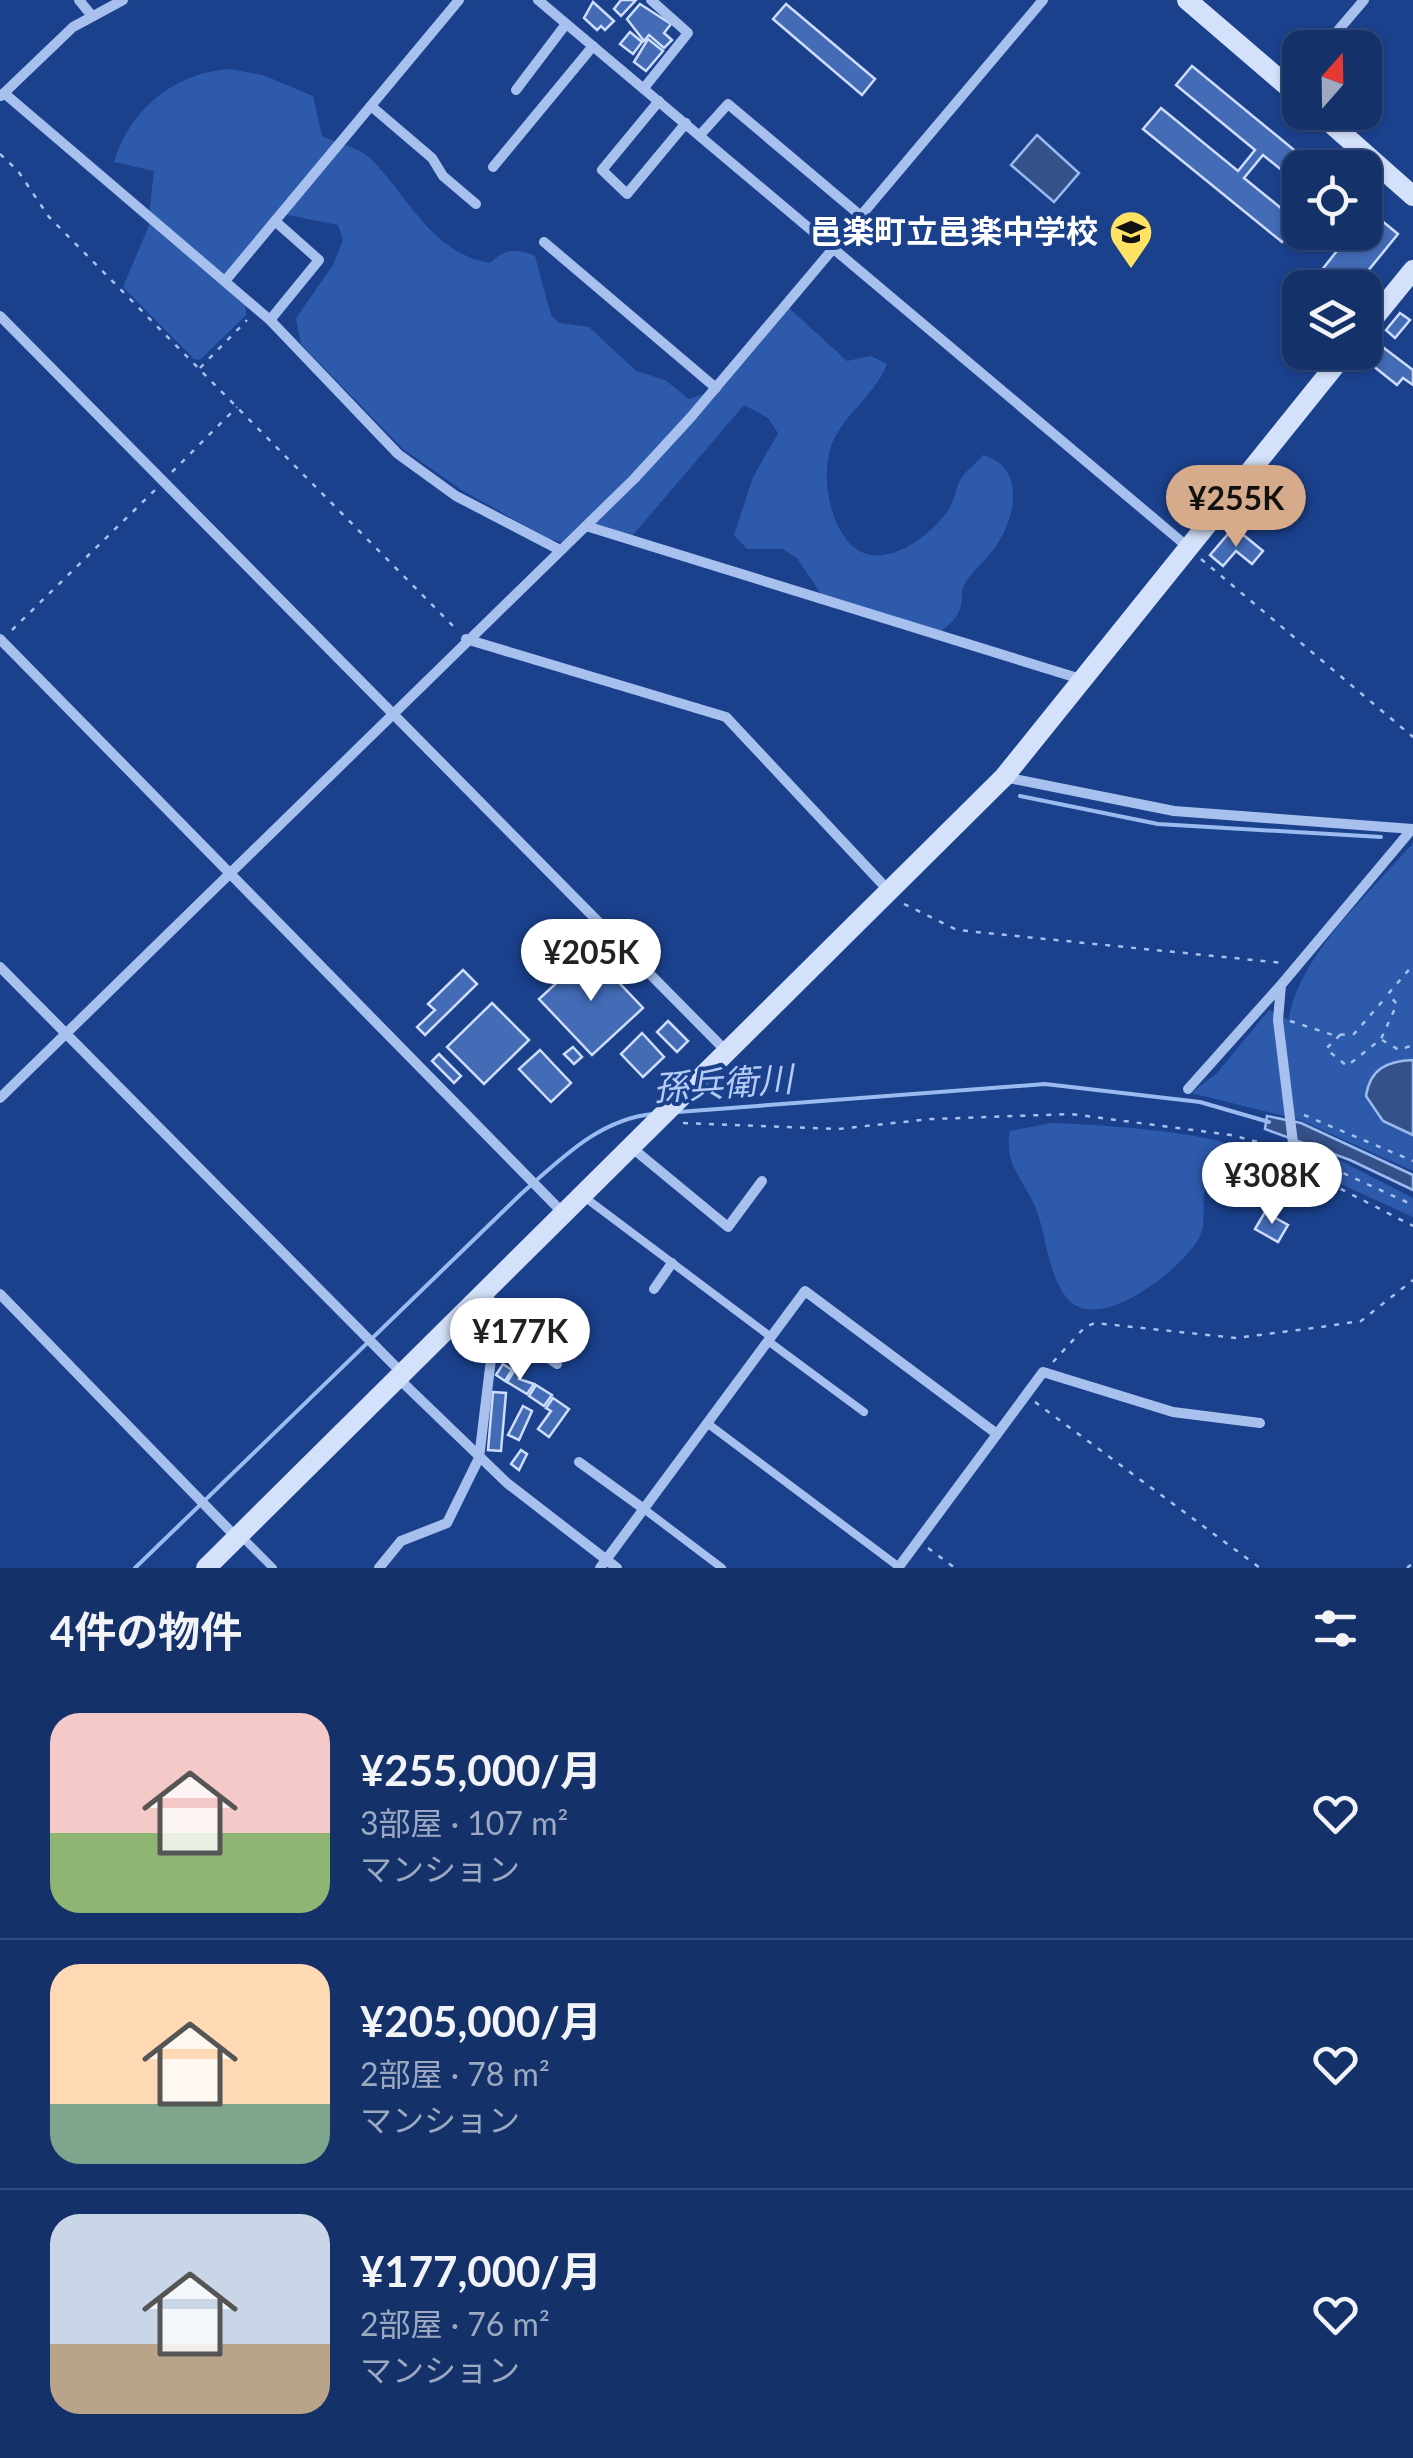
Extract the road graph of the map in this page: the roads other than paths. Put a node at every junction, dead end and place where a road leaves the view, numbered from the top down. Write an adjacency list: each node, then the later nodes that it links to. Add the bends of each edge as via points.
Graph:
1 (79, 0): 10 (street)
2 (123, 0): 10 (street)
3 (459, 0): 19 (street)
4 (538, 0): 9 (street)
5 (651, 0): 15 (street, via 688,32)
6 (1044, 0): 26 (street)
7 (1187, 0): 14 (street)
8 (1364, 0): 12 (street)
9 (551, 4): 11 (street)
10 (92, 16): 17 (street)
11 (566, 24): 13 (street); 16 (street)
12 (1338, 30)
13 (593, 46): 15 (street); 23 (street)
14 (1282, 75)
15 (644, 88): 18 (street)
16 (516, 90)
17 (2, 95): 31 (street)
18 (659, 101): 20 (street); 20 (street, via 602,170 627,194)
19 (371, 106): 25 (street); 27 (street)
20 (686, 123): 22 (street)
21 (1338, 130): 24 (street)
22 (700, 135): 26 (street, via 728,104); 29 (street)
23 (493, 168)
24 (1413, 196)
25 (476, 204)
26 (861, 216): 29 (street)
27 (275, 222): 31 (street); 34 (street, via 320,260)
28 (544, 242): 36 (street)
29 (834, 247): 36 (street); 38 (street)
30 (1413, 270): 32 (street)
31 (225, 281): 34 (street)
32 (1382, 308)
33 (0, 316): 43 (street)
34 (270, 320): 39 (street, via 398,454 456,496)
35 (1332, 370): 38 (street)
36 (716, 388): 37 (street)
37 (586, 526): 39 (street); 42 (street)
38 (1189, 548): 42 (street)
39 (560, 550): 40 (street)
40 (466, 639): 43 (street); 47 (street, via 726,718)
41 (1, 640): 46 (street)
42 (1085, 681): 44 (street)
43 (390, 714): 46 (street); 51 (street)
44 (1004, 777): 45 (street, via 1174,811); 47 (street)
45 (1413, 829): 49 (street)
46 (228, 873): 50 (street); 58 (street)
47 (891, 893): 51 (street)
48 (0, 968): 50 (street)
49 (1281, 985): 52 (street); 55 (street, via 1278,1020)
50 (65, 1034): 53 (street); 66 (street)
51 (727, 1053): 54 (street)
52 (1188, 1089)
53 (0, 1098)
54 (630, 1146): 56 (street, via 728,1227); 57 (street)
55 (1294, 1151)
56 (762, 1181)
57 (583, 1196): 58 (street); 59 (lane)
58 (564, 1214): 61 (street)
59 (672, 1263): 60 (street); 64 (lane)
60 (654, 1289)
61 (486, 1290): 63 (street); 66 (street)
62 (0, 1294): 74 (street)
63 (496, 1321): 65 (street); 71 (street)
64 (769, 1339): 67 (lane); 68 (street); 70 (street, via 806,1292)
65 (556, 1364)
66 (400, 1375): 71 (street); 74 (street)
67 (864, 1412)
68 (706, 1423): 73 (street); 76 (lane)
69 (1260, 1424): 70 (street, via 1173,1412 1044,1372)
70 (997, 1434): 76 (street)
71 (479, 1458): 75 (street); 79 (street, via 446,1523 400,1541)
72 (579, 1462): 73 (street)
73 (644, 1509): 75 (street); 81 (lane)
74 (239, 1536): 77 (street); 78 (lane)
75 (603, 1564): 80 (street)
76 (898, 1567)
77 (206, 1568)
78 (272, 1568)
79 (379, 1568)
80 (617, 1568)
81 (722, 1568)

